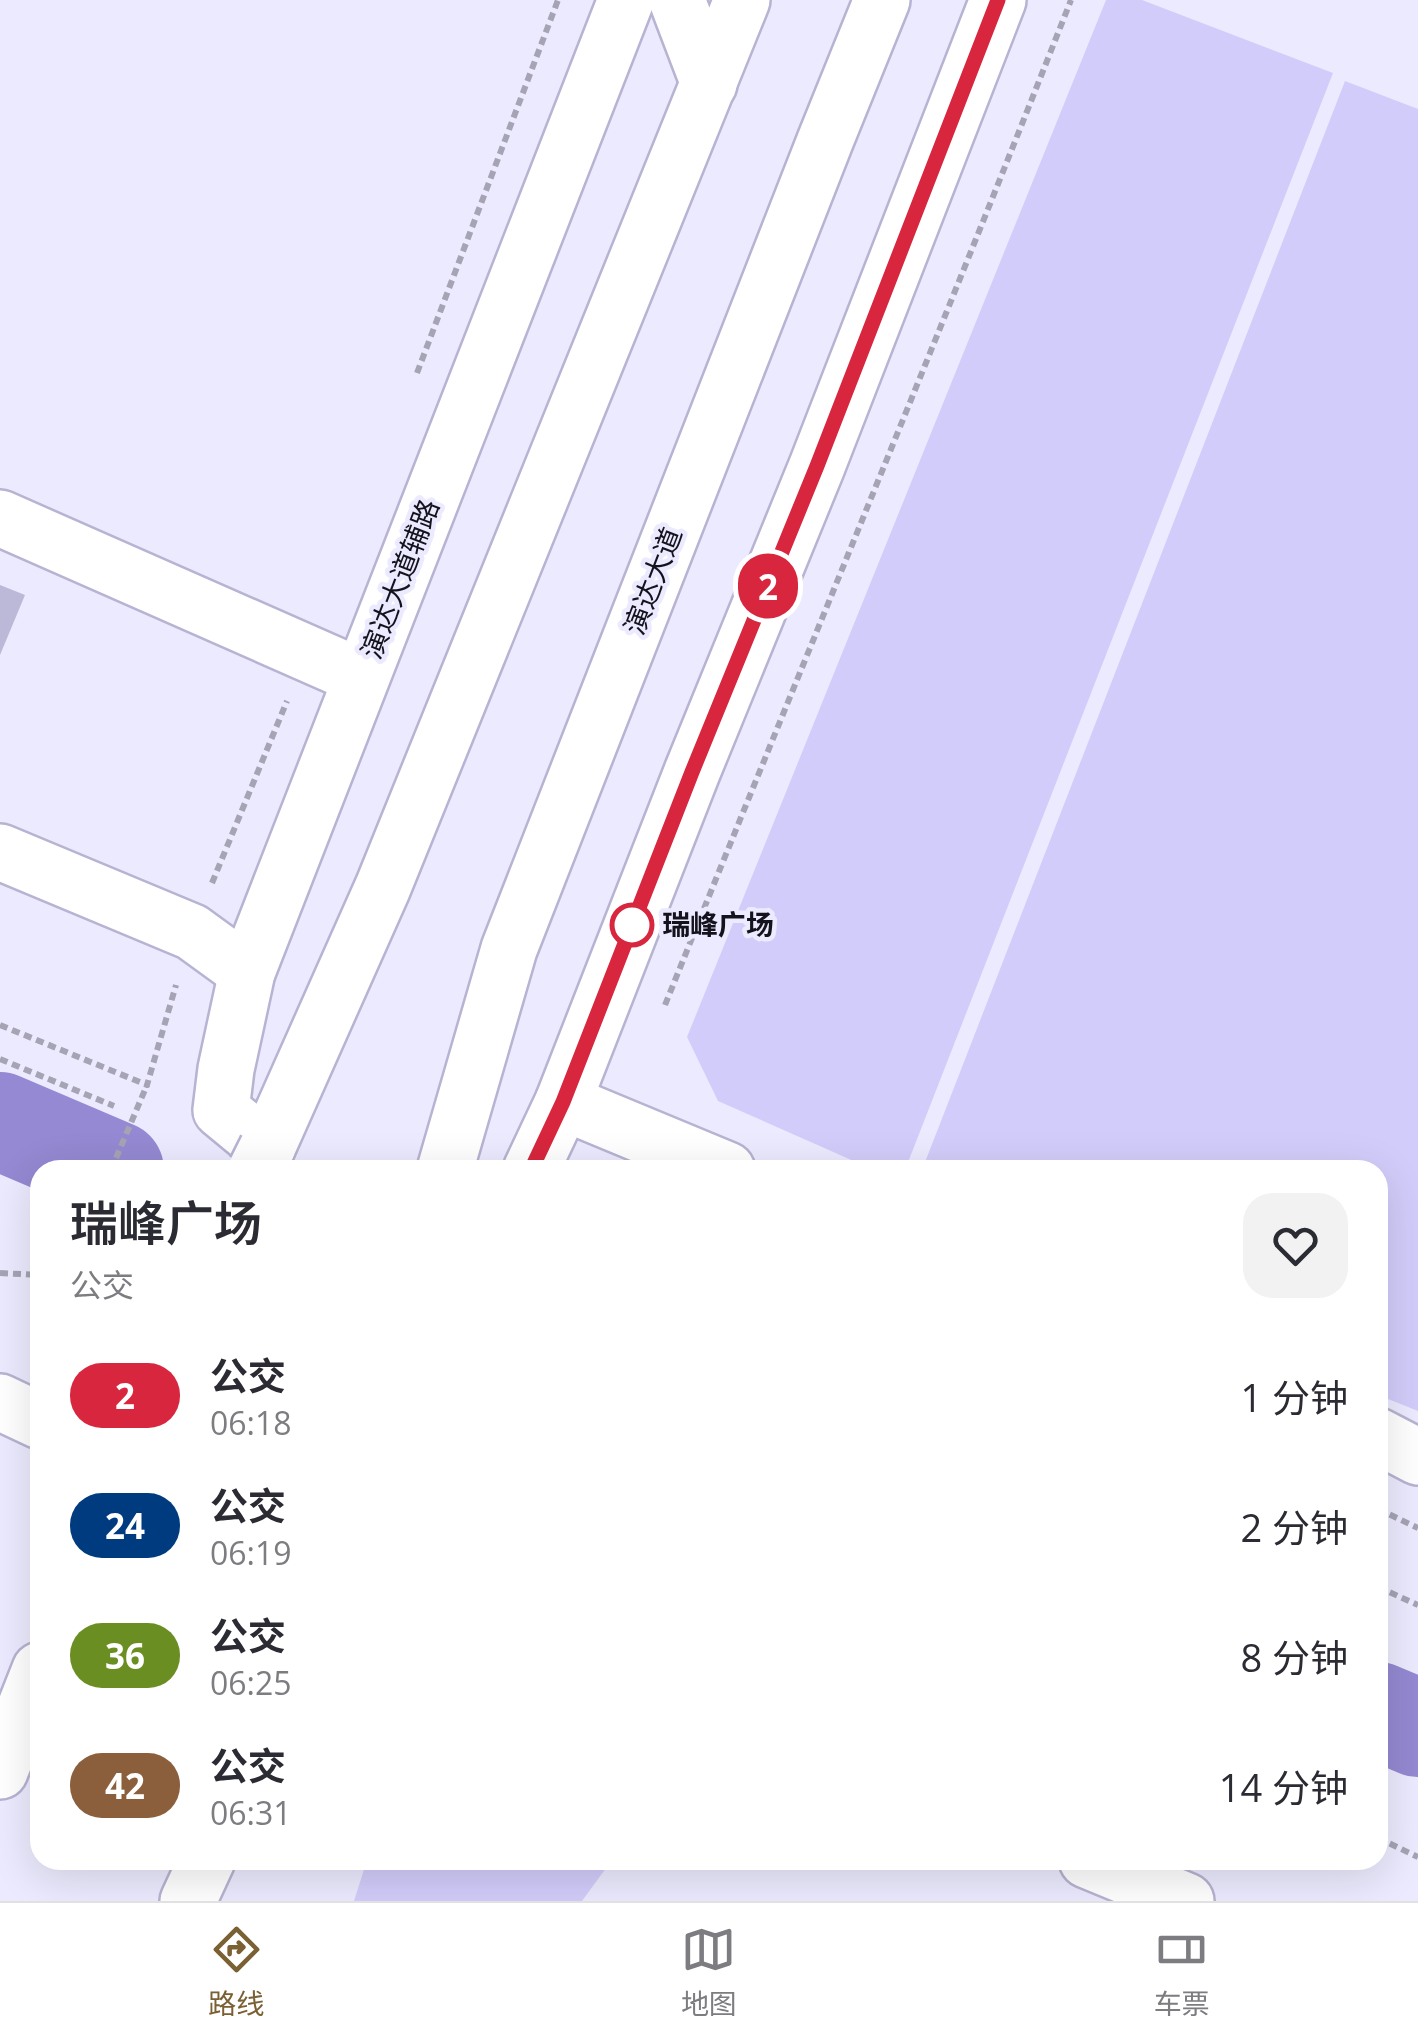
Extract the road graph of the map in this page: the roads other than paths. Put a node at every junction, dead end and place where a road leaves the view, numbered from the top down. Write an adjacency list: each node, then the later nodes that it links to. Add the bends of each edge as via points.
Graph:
1 (626, 0): 8 (main road, 演达大道辅路)
2 (677, 0): 6 (main road)
3 (742, 0): 6 (main road)
4 (882, 0): 13 (main road, 演达大道, via 510,950)
5 (998, 0): 11 (main road)
6 (709, 84): 12 (main road, via 383,886)
7 (0, 518): 8 (main road)
8 (362, 677): 10 (main road, 演达大道辅路)
9 (0, 852): 10 (main road, via 192,932)
10 (246, 972): 12 (main road, 演达大道辅路, via 221,1110)
11 (563, 1102): 14 (main road); 15 (main road)
12 (261, 1159)
13 (448, 1160)
14 (536, 1160)
15 (703, 1160)
16 (0, 1402): 17 (main road)
17 (30, 1416)
18 (1388, 1441): 19 (main road)
19 (1418, 1457)
20 (30, 1695): 21 (main road)
21 (0, 1771)
22 (1110, 1870): 23 (main road)
23 (1186, 1901)

